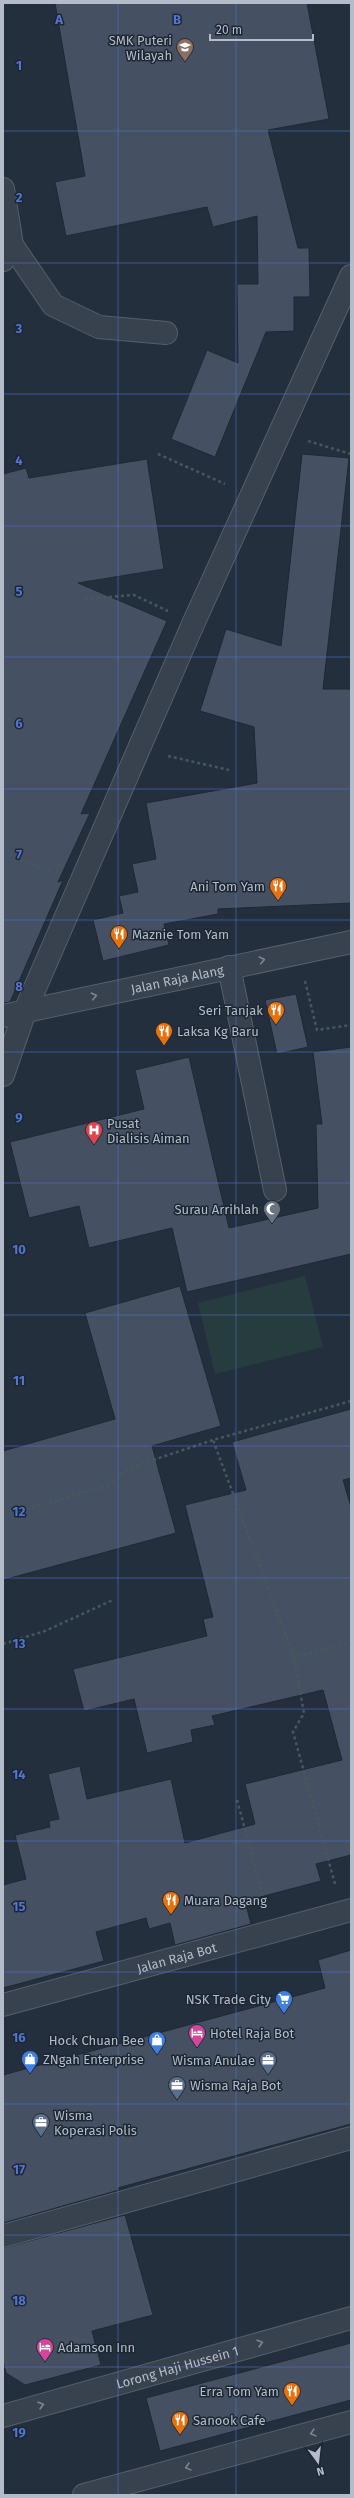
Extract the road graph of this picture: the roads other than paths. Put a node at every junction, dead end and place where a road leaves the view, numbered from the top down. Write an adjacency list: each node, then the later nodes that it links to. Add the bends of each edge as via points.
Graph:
1 (3, 189): 2 (street)
2 (7, 252): 4 (street, via 53,305 98,327)
3 (351, 276): 7 (street, via 193,624)
4 (166, 333)
5 (351, 942): 6 (street, Jalan Raja Alang, one-way to 5)
6 (229, 967): 7 (street, Jalan Raja Alang, one-way to 6); 10 (street)
7 (24, 1011): 8 (street, Jalan Raja Alang); 9 (street)
8 (3, 1016)
9 (3, 1075)
10 (275, 1190)
11 (347, 1911): 12 (street, Jalan Raja Bot)
12 (3, 2005)
13 (351, 2138): 14 (street)
14 (3, 2236)
15 (351, 2318): 16 (street, Lorong Haji Hussein 1, one-way to 15)
16 (3, 2416)
17 (351, 2422): 18 (street, one-way to 18)
18 (84, 2495)

